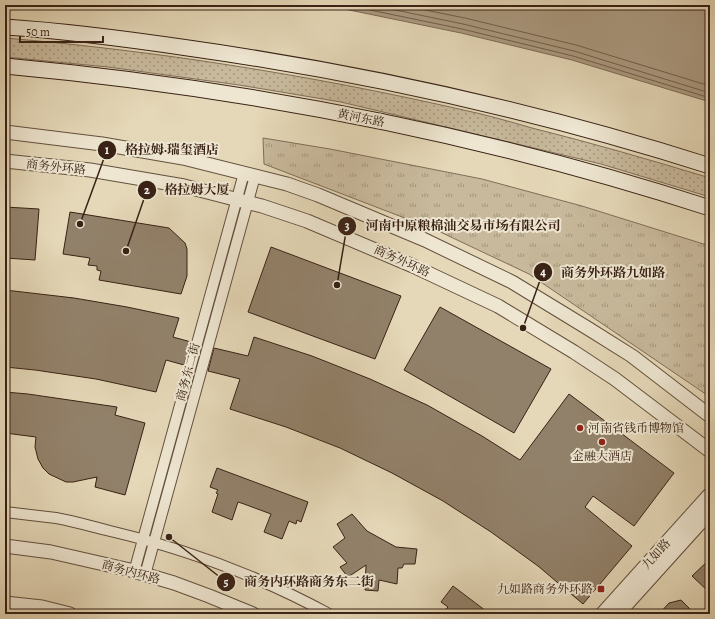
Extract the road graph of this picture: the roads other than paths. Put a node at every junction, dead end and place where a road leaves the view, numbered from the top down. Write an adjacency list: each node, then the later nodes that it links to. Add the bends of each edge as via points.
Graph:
1 (5, 27): 5 (main road, via 82,34 234,54 399,85 516,111)
2 (5, 66): 8 (main road, 黄河东路, via 78,73 228,94 398,125 499,148 641,186)
3 (5, 132): 6 (street, via 102,144 183,158)
4 (5, 162): 7 (street, 商务外环路, via 90,170 184,186)
5 (710, 166)
6 (249, 174): 7 (street, 商务东二街); 9 (street, via 326,198 512,282 632,356)
7 (242, 201): 10 (street, 商务外环路, via 307,220 498,306 615,379); 14 (street, 商务东二街); 15 (street, 商务东二街)
8 (710, 208)
9 (710, 416)
10 (710, 451)
11 (710, 494): 22 (street, 九如路)
12 (5, 512): 14 (street, via 57,519)
13 (710, 512): 23 (street, 九如路)
14 (144, 539): 15 (street); 17 (street, 商务东二街)
15 (154, 542): 17 (street, 商务东二街); 21 (street, via 228,567)
16 (5, 546): 17 (street, 商务内环路, via 51,552)
17 (140, 573): 20 (street, 商务内环路)
18 (5, 603): 19 (street, via 42,607)
19 (70, 614)
20 (253, 614)
21 (329, 614)
22 (602, 614)
23 (618, 614)

